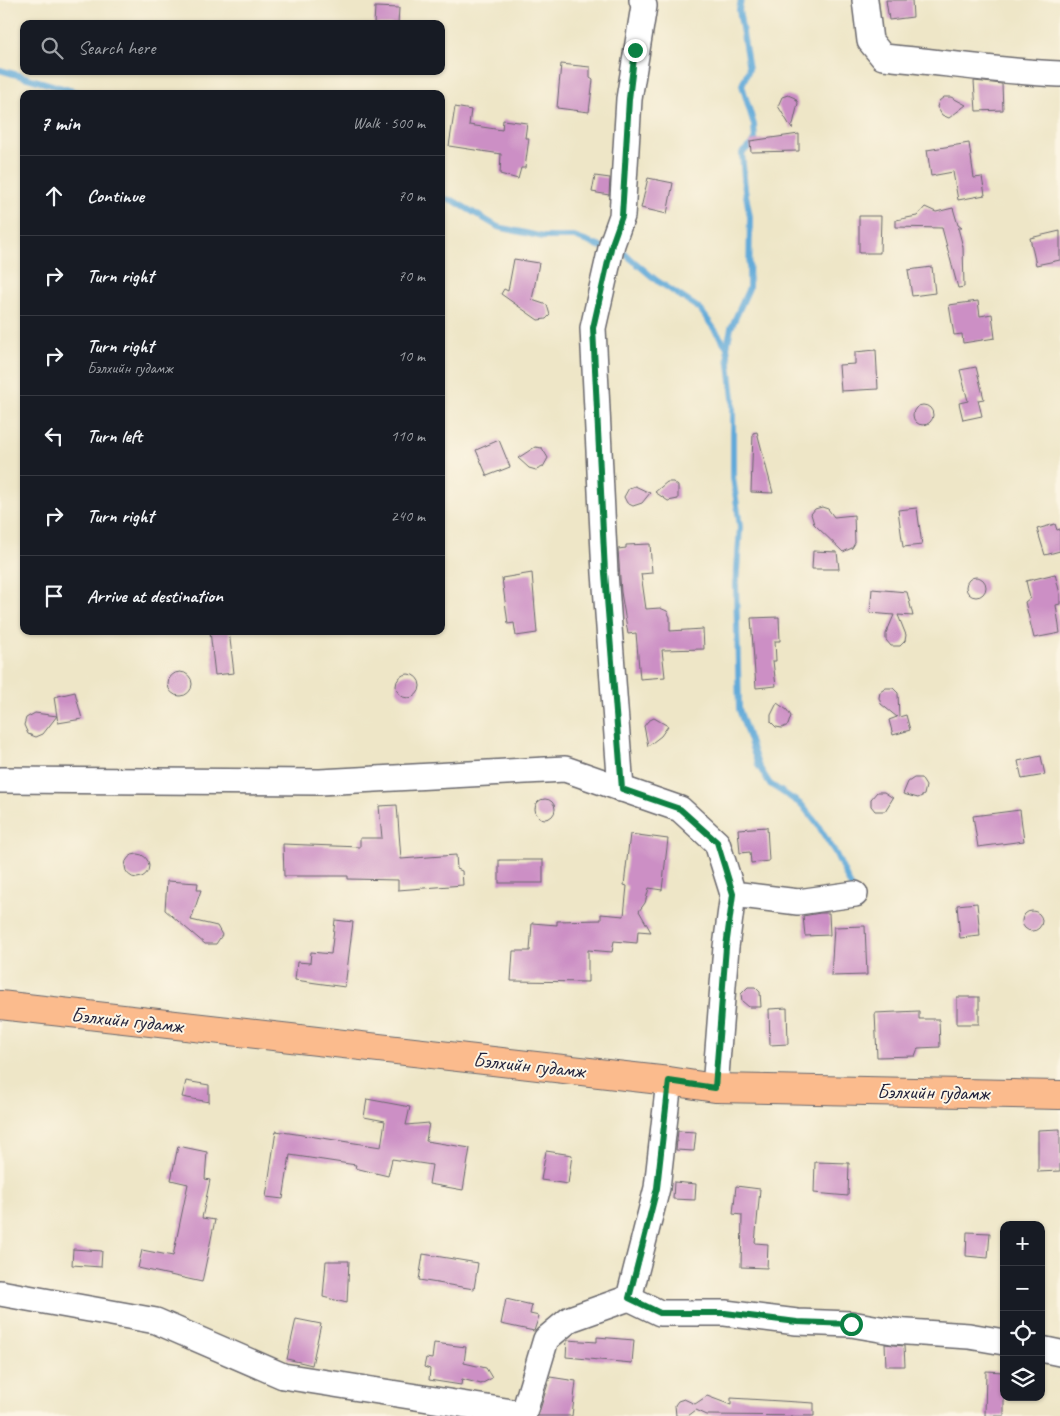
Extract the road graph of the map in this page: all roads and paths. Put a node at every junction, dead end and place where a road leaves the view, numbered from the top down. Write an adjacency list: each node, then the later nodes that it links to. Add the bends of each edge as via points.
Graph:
1 (642, 0): 5 (street, via 644,6 629,99 622,216 612,244 593,328 605,573)
2 (865, 0): 3 (street, via 870,40 883,56 992,70)
3 (1060, 74)
4 (0, 780): 5 (street, via 320,782 565,769)
5 (622, 789): 6 (street, via 680,809 717,842)
6 (733, 894): 7 (street, via 798,902); 10 (street)
7 (854, 894)
8 (0, 1005): 9 (main road, Бэлхийн гудамж)
9 (669, 1081): 10 (main road, Бэлхийн гудамж); 13 (street, via 657,1188)
10 (715, 1088): 11 (main road, Бэлхийн гудамж)
11 (1060, 1094)
12 (0, 1293): 17 (street, via 156,1321 283,1376)
13 (629, 1298): 14 (street, via 660,1313 725,1313); 17 (street, via 570,1319 546,1339)
14 (1000, 1341)
15 (1045, 1350): 16 (street)
16 (1060, 1353)
17 (524, 1415)

